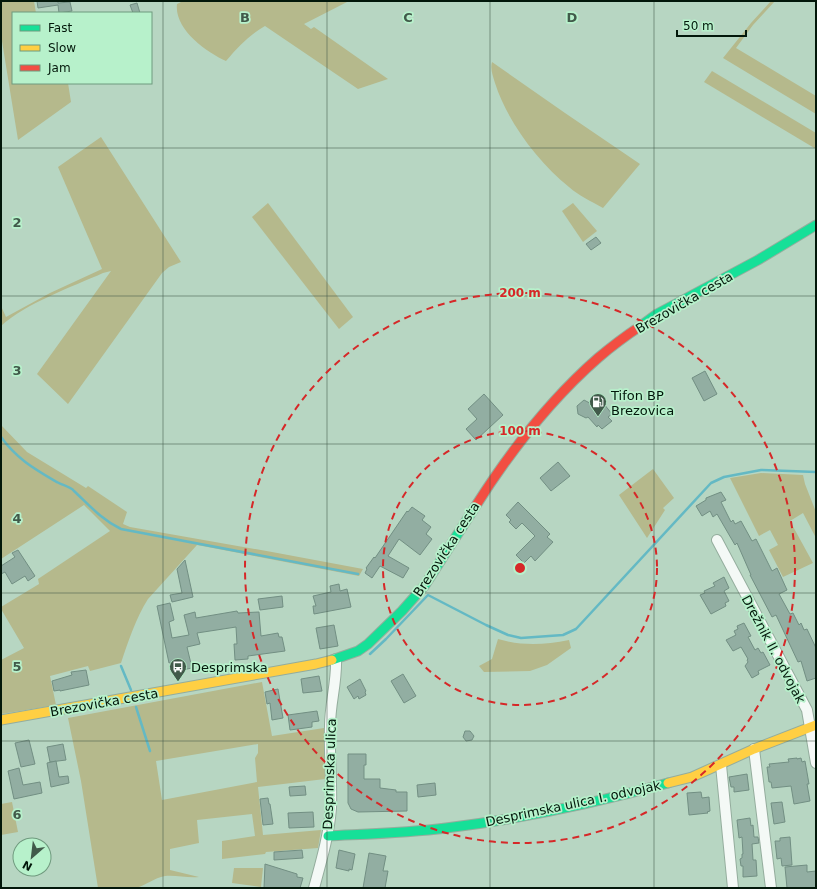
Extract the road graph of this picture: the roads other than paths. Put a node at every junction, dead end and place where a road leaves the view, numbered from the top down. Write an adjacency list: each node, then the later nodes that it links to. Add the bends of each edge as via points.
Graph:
1 (816, 226): 3 (main road, Brezovička cesta, via 657,314 593,363 555,400 509,456 414,598 368,644 351,655)
2 (716, 540): 5 (street, Drežnik II. odvojak, via 807,710)
3 (336, 659): 4 (main road, Brezovička cesta); 9 (street, Desprimska ulica, via 330,726 331,808)
4 (1, 720)
5 (813, 727): 6 (main road, Desprimska ulica I. odvojak); 7 (street, Drežnik II. odvojak)
6 (754, 749): 8 (main road, Desprimska ulica I. odvojak); 12 (street)
7 (816, 764)
8 (720, 765): 9 (main road, Desprimska ulica I. odvojak, via 692,777 534,814 412,831); 11 (street)
9 (328, 836): 10 (street, Desprimska ulica)
10 (314, 888)
11 (733, 888)
12 (771, 888)

